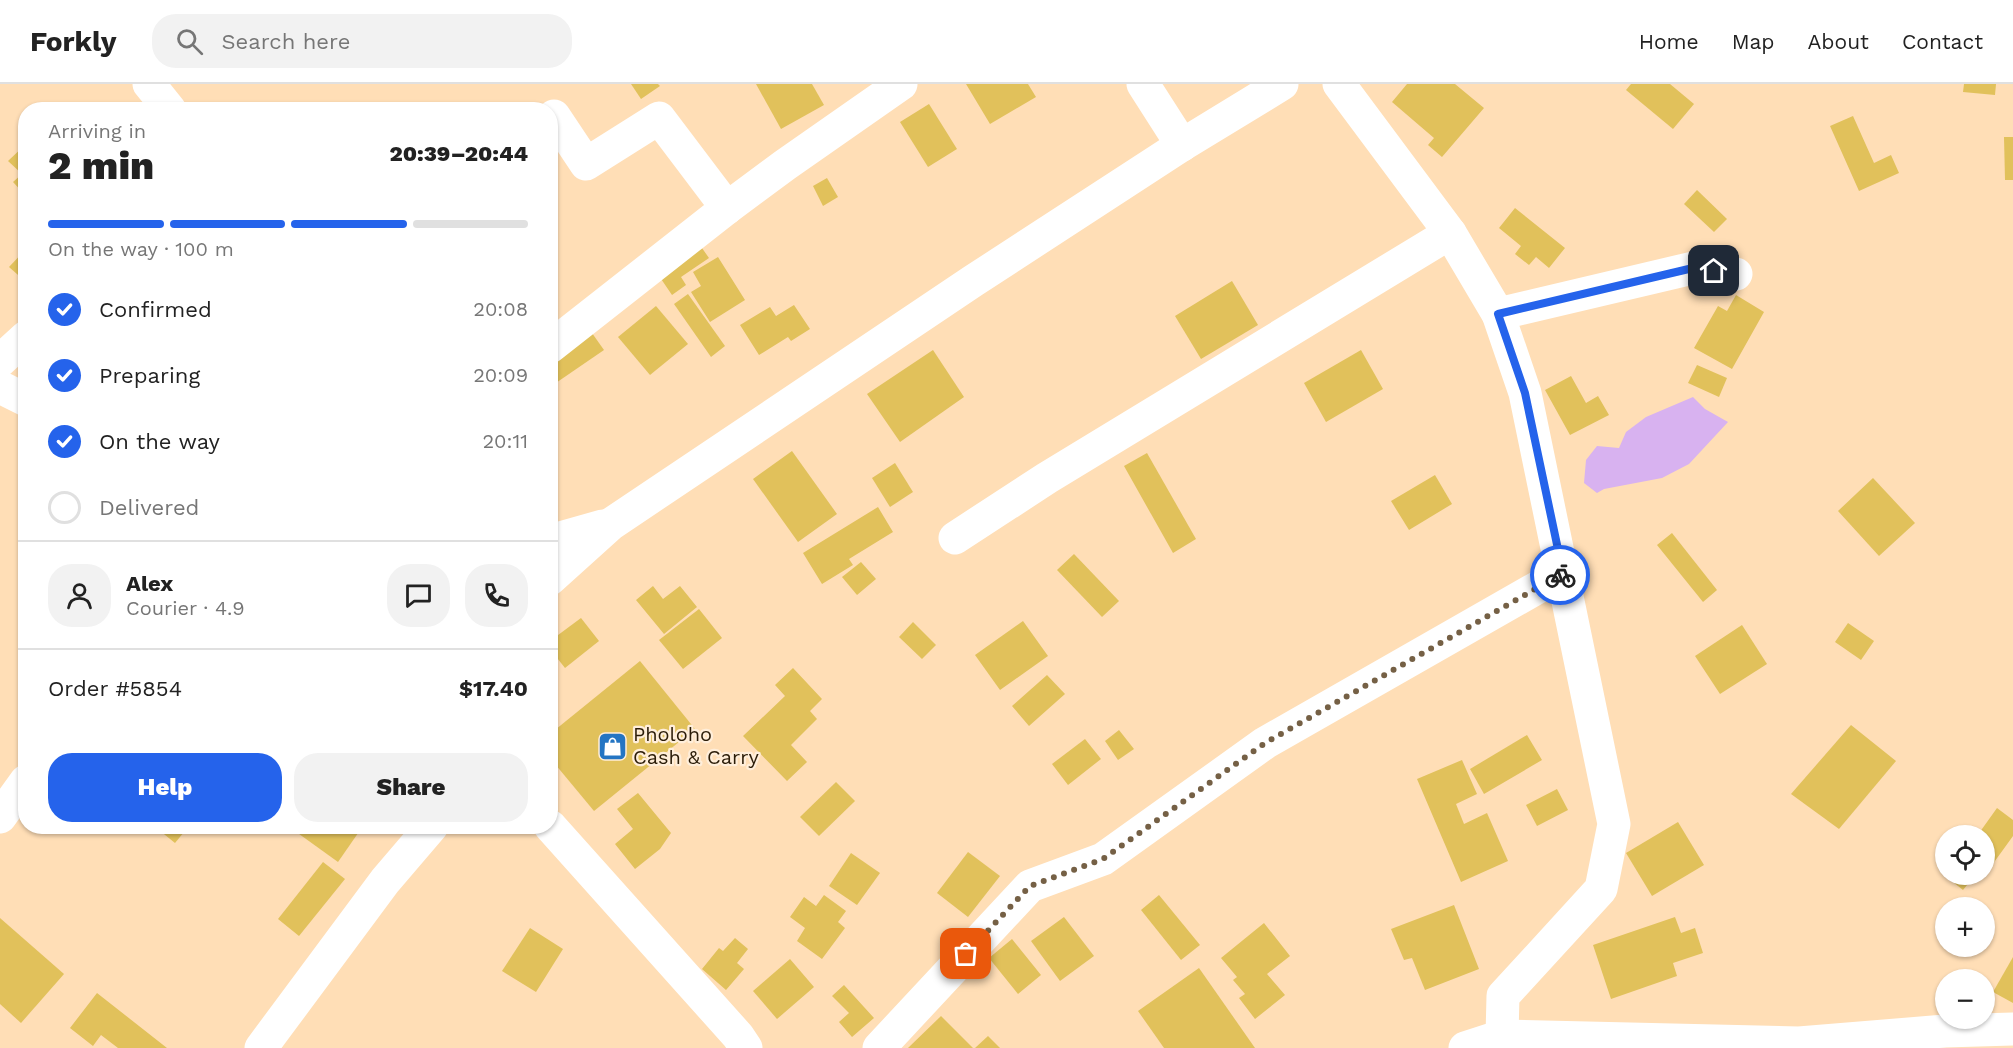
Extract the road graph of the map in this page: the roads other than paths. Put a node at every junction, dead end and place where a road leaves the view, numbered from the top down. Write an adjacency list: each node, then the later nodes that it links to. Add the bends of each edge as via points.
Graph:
1 (149, 84): 6 (street)
2 (901, 84): 9 (street)
3 (1143, 84): 8 (street)
4 (1282, 84): 8 (street)
5 (1339, 84): 10 (street)
6 (164, 102)
7 (558, 122): 9 (street, via 586,164 659,118)
8 (1182, 145): 18 (street)
9 (727, 208): 13 (street)
10 (1450, 233): 12 (street); 19 (street)
11 (1736, 274): 12 (street, via 1693,268)
12 (1498, 314): 22 (street, via 1525,393)
13 (558, 341)
14 (18, 344): 15 (street)
15 (0, 361)
16 (0, 387): 17 (street)
17 (18, 396)
18 (611, 524): 20 (street); 21 (street)
19 (955, 538)
20 (558, 539)
21 (558, 572)
22 (1563, 573): 28 (street, via 1614,824 1602,889 1503,996); 33 (street, via 1265,743 1103,859 1030,886)
23 (18, 792): 24 (street)
24 (0, 817)
25 (425, 834): 31 (street, via 385,881)
26 (557, 834): 32 (street)
27 (2013, 1029): 30 (street, via 1945,1031)
28 (1502, 1036): 29 (street); 34 (street)
29 (1635, 1044): 30 (street)
30 (1832, 1044)
31 (261, 1048)
32 (746, 1048)
33 (879, 1048)
34 (1465, 1048)

